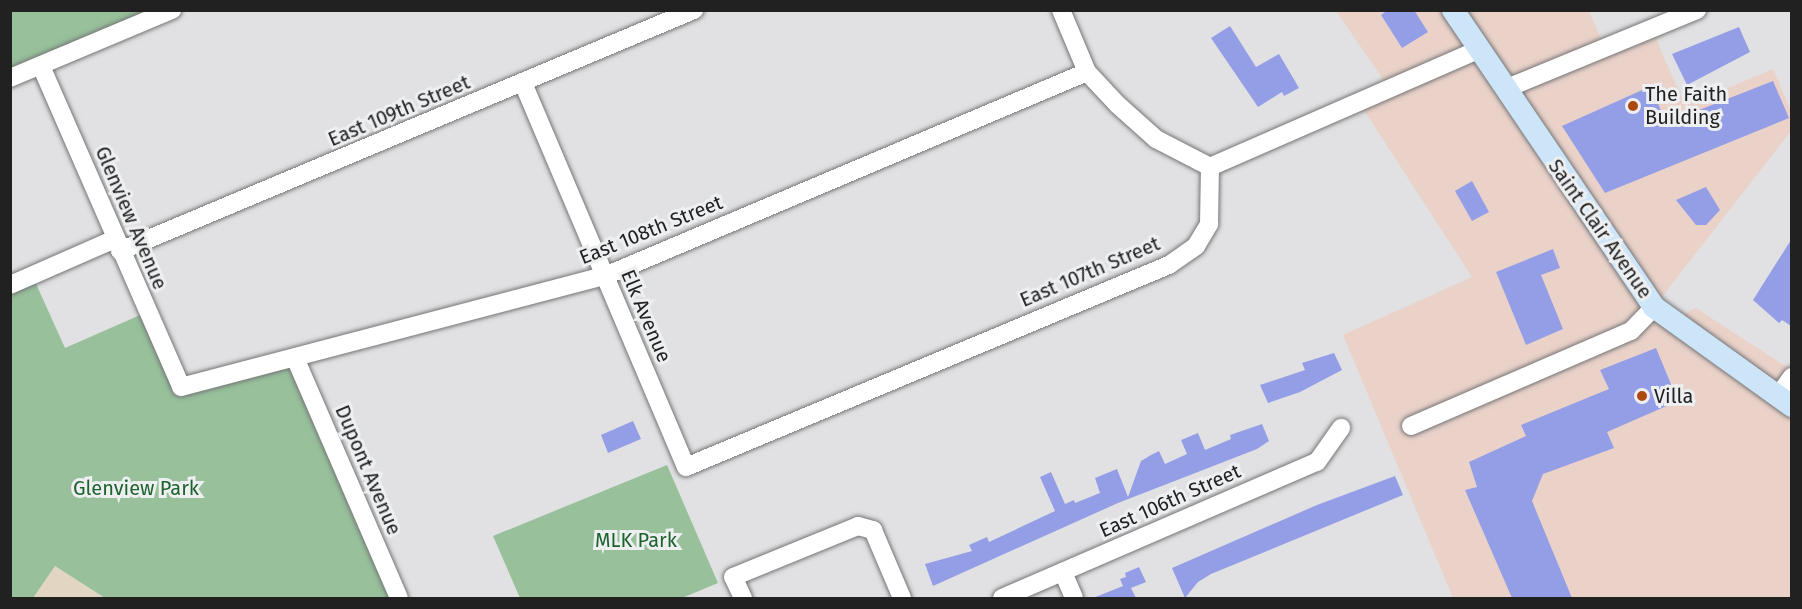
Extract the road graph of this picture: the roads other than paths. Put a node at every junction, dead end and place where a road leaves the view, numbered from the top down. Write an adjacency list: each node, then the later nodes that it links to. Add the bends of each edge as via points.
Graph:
1 (172, 10): 7 (street)
2 (694, 10): 10 (street, East 109th Street)
3 (1061, 10): 8 (street)
4 (1453, 10): 6 (main road, Saint Clair Avenue)
5 (1697, 10): 11 (street)
6 (1478, 50): 11 (main road, Saint Clair Avenue); 12 (street)
7 (42, 66): 9 (street); 13 (street, Glenview Avenue)
8 (1087, 72): 12 (street, via 1156,139); 14 (street, East 108th Street)
9 (10, 78)
10 (523, 83): 13 (street, East 109th Street); 14 (street, Elk Avenue)
11 (1505, 89): 16 (main road, Saint Clair Avenue)
12 (1210, 167): 23 (street, East 107th Street, via 1209,224 1196,246 1168,265)
13 (117, 245): 15 (street, East 109th Street); 19 (street, Glenview Avenue)
14 (605, 276): 17 (street, East 108th Street); 23 (street, Elk Avenue)
15 (10, 285)
16 (1654, 307): 20 (main road, Saint Clair Avenue); 21 (street, via 1631,330)
17 (296, 360): 19 (street, East 108th Street); 25 (street, Dupont Avenue)
18 (1791, 377): 20 (street)
19 (181, 387)
20 (1785, 401)
21 (1411, 426)
22 (1341, 428): 24 (street, East 106th Street, via 1317,462)
23 (686, 467)
24 (1063, 572): 28 (street, East 106th Street); 29 (street)
25 (399, 598)
26 (743, 598): 27 (street, via 734,577 858,526 873,530)
27 (902, 598)
28 (1002, 598)
29 (1074, 598)

